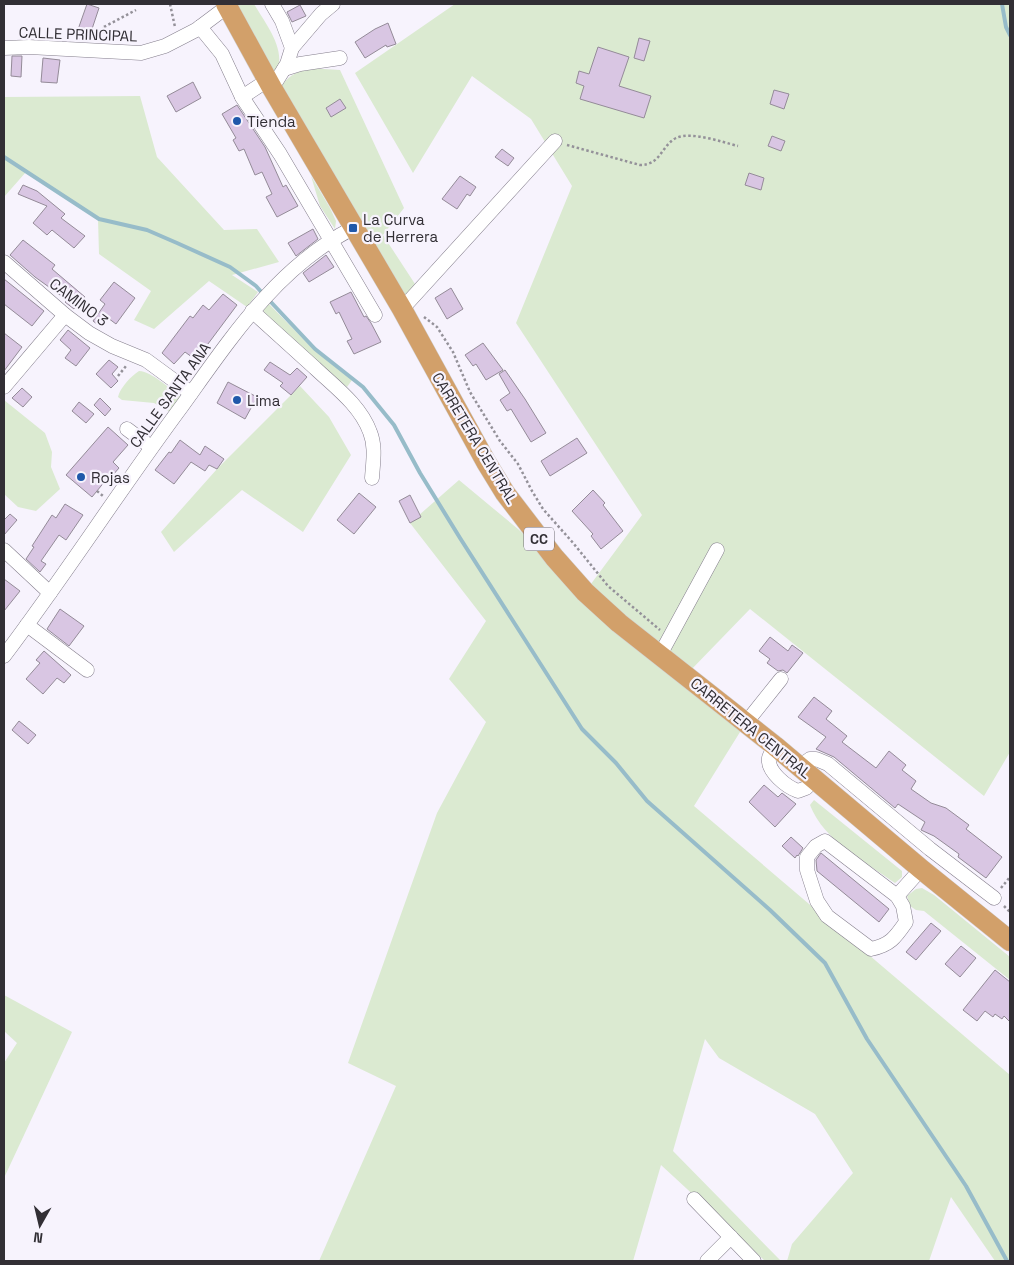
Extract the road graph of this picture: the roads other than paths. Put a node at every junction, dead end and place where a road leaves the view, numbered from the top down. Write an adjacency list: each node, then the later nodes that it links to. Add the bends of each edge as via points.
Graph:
1 (272, 4): 6 (street)
2 (334, 4): 6 (street)
3 (227, 5): 4 (street, CALLE PRINCIPAL); 8 (highway, CARRETERA CENTRAL / CC)
4 (200, 27): 5 (street, CALLE PRINCIPAL, via 165,46 141,53); 9 (street, via 222,54)
5 (4, 48)
6 (292, 48): 8 (street)
7 (340, 58): 8 (street, via 300,64)
8 (275, 79): 9 (street); 11 (highway, CARRETERA CENTRAL / CC)
9 (242, 97): 12 (street)
10 (555, 141): 15 (street)
11 (354, 228): 12 (street, CALLE SANTA ANA); 15 (highway, CARRETERA CENTRAL / CC)
12 (331, 239): 14 (street, CALLE SANTA ANA, via 298,264); 17 (street)
13 (4, 262): 16 (street, CAMINO 3)
14 (254, 309): 19 (street, CALLE SANTA ANA); 22 (street, via 358,411 370,430 374,446)
15 (402, 309): 27 (highway, CARRETERA CENTRAL / CC, via 505,494 585,592)
16 (65, 315): 18 (street); 19 (street, CAMINO 3, via 104,342 146,360)
17 (375, 315)
18 (4, 387)
19 (191, 393): 21 (street, CALLE SANTA ANA)
20 (127, 429): 21 (street)
21 (151, 447): 25 (street, CALLE SANTA ANA)
22 (372, 478)
23 (4, 550): 25 (street)
24 (717, 550): 27 (street)
25 (50, 593): 26 (street, CALLE SANTA ANA)
26 (27, 625): 28 (street, CALLE SANTA ANA); 29 (street)
27 (659, 654): 31 (highway, CARRETERA CENTRAL / CC)
28 (4, 656)
29 (86, 670)
30 (780, 679): 31 (street)
31 (745, 724): 32 (highway, CARRETERA CENTRAL / CC)
32 (807, 774): 33 (highway, CARRETERA CENTRAL / CC); 34 (street, via 810,759 828,764)
33 (922, 869): 35 (street); 36 (highway, CARRETERA CENTRAL / CC)
34 (962, 874): 36 (street); 37 (street)
35 (897, 896): 35 (street, via 906,922 886,946 871,949 827,916 817,901 807,870 807,857 816,846 826,841)
36 (958, 898): 38 (highway, CARRETERA CENTRAL / CC)
37 (994, 898)
38 (1010, 941)
39 (694, 1198): 40 (street)
40 (731, 1236): 41 (street); 42 (street)
41 (706, 1261)
42 (754, 1261)

